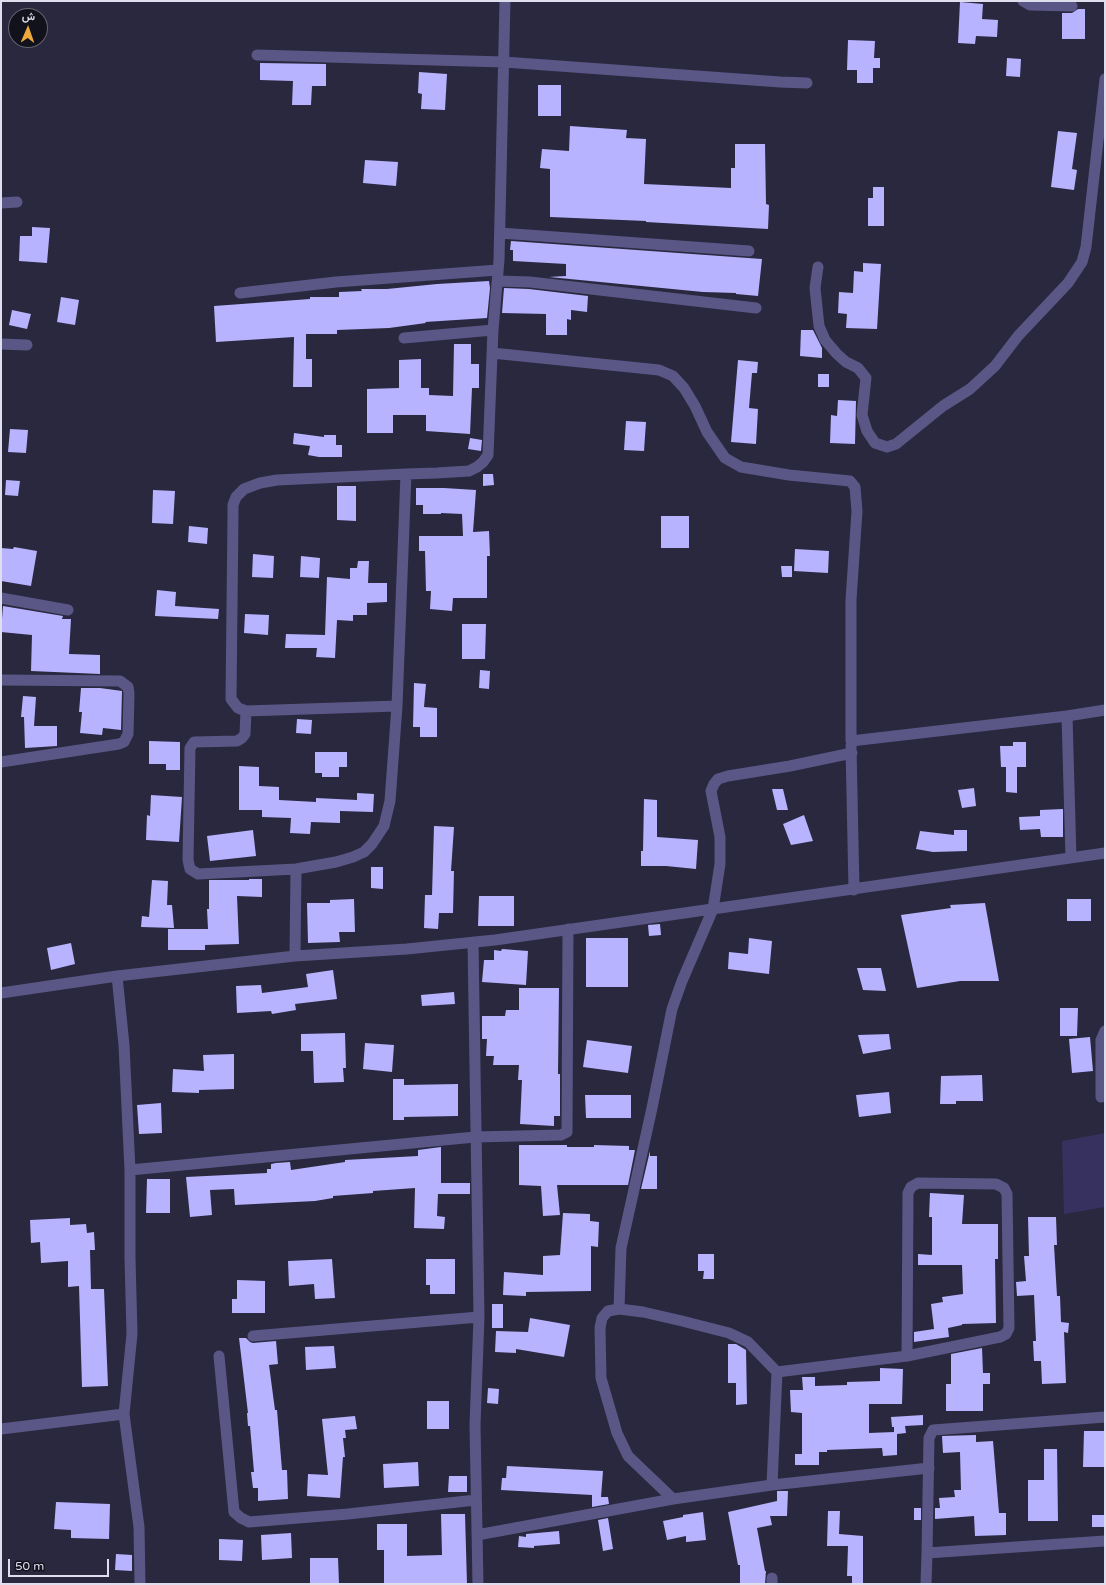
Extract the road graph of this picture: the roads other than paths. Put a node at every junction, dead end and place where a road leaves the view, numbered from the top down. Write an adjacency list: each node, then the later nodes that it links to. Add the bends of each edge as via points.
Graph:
1 (505, 1): 5 (street)
2 (1024, 1): 3 (street, via 1030,5)
3 (1072, 6)
4 (257, 55): 5 (street)
5 (504, 62): 7 (street); 10 (street)
6 (1105, 80): 12 (street, via 1086,247 1082,262 1068,283 1018,336 995,366 970,389 943,406 896,444 887,447 875,443 867,431 862,415 866,378 858,368 837,354 825,340 820,326 816,288)
7 (807, 83)
8 (17, 202): 9 (street)
9 (1, 203)
10 (500, 233): 11 (street); 13 (street)
11 (749, 251)
12 (818, 267)
13 (498, 276): 14 (street, via 336,282); 15 (street, via 530,282); 16 (street)
14 (240, 293)
15 (756, 308)
16 (493, 330): 17 (street); 20 (street)
17 (404, 338)
18 (1, 344): 19 (street)
19 (27, 345)
20 (492, 353): 21 (street, via 488,455 477,467 469,470); 29 (street, via 659,370 673,376 684,388 724,458 741,467 850,481 855,487 857,511 851,600)
21 (406, 474): 25 (street); 27 (street, via 277,480 244,489 236,497 233,505 231,699 238,708)
22 (1, 598): 23 (street)
23 (68, 610)
24 (1, 680): 31 (street, via 120,682 128,687 129,693 128,734 124,742)
25 (397, 706): 27 (street); 34 (street, via 390,801 384,826 364,852 336,862)
26 (1105, 710): 28 (street)
27 (246, 711): 34 (street, via 245,734 242,738 237,741 194,742 190,748 190,869 198,874)
28 (1067, 716): 29 (street); 33 (street)
29 (851, 741): 30 (street)
30 (852, 753): 35 (street); 36 (street, via 718,779 711,791 720,837 720,864)
31 (1, 762)
32 (1105, 853): 33 (street)
33 (1071, 858): 35 (street)
34 (296, 869): 39 (street)
35 (854, 890): 36 (street)
36 (713, 909): 37 (street); 46 (street, via 672,1009 621,1248)
37 (568, 930): 38 (street); 44 (street, via 567,1132 561,1135)
38 (473, 942): 39 (street); 44 (street)
39 (295, 956): 40 (street)
40 (117, 976): 41 (street); 45 (street, via 124,1045)
41 (1, 993)
42 (1105, 1030): 43 (street, via 1101,1040)
43 (1101, 1097)
44 (475, 1137): 45 (street); 47 (street)
45 (130, 1170): 52 (street, via 132,1334)
46 (619, 1309): 51 (street, via 662,1316 729,1333 748,1342); 57 (street, via 608,1311 602,1318 601,1378 617,1433 628,1456)
47 (479, 1317): 48 (street); 58 (street, via 475,1417)
48 (253, 1336)
49 (220, 1356): 58 (street, via 234,1512 241,1518 249,1522)
50 (907, 1356): 50 (street, via 1006,1334 1009,1328 1007,1194 1004,1188 996,1184 918,1184 911,1187 908,1193); 51 (street)
51 (777, 1372): 56 (street)
52 (124, 1414): 54 (street); 62 (street, via 139,1527)
53 (1105, 1417): 55 (street, via 933,1430 929,1438)
54 (1, 1429)
55 (929, 1468): 56 (street); 61 (street)
56 (772, 1485): 57 (street)
57 (673, 1499): 59 (street)
58 (476, 1500): 59 (street)
59 (477, 1535): 63 (street)
60 (1105, 1541): 61 (street)
61 (927, 1553): 64 (street)
62 (140, 1584)
63 (478, 1584)
64 (926, 1584)

